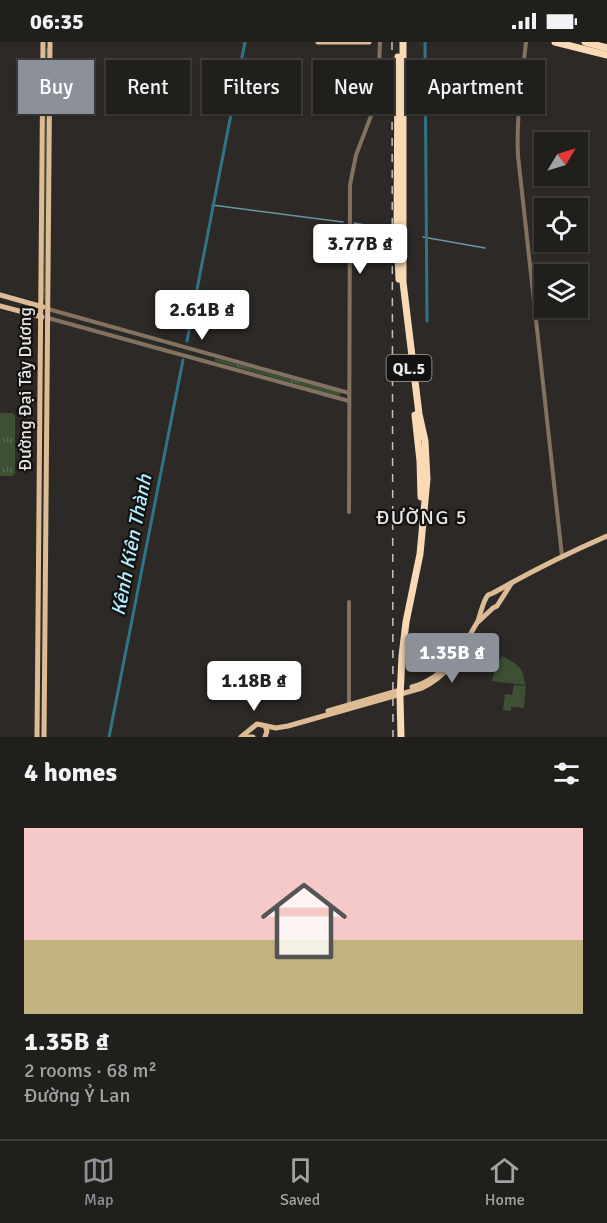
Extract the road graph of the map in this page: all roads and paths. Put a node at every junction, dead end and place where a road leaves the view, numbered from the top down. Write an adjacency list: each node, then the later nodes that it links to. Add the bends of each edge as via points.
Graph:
1 (36, 42): 10 (street)
2 (318, 42): 3 (main road)
3 (341, 42): 4 (main road)
4 (369, 42)
5 (380, 42): 23 (street, via 376,103 356,155 350,185)
6 (400, 42): 36 (highway, QL.5, via 400,293 422,494 398,655)
7 (526, 42): 27 (street, via 518,111 518,156)
8 (555, 42): 13 (highway)
9 (585, 42): 12 (highway)
10 (43, 43): 11 (street); 16 (main road, Đường Đại Tây Dương)
11 (50, 44): 17 (main road, Đường Đại Tây Dương)
12 (607, 48)
13 (607, 56)
14 (0, 295): 16 (main road)
15 (0, 306): 18 (main road)
16 (41, 307): 17 (main road); 18 (main road, Đường Đại Tây Dương)
17 (48, 309): 18 (main road, Đường Đại Tây Dương); 19 (street)
18 (44, 317): 20 (street); 43 (main road, Đường Đại Tây Dương); 44 (main road, Đường Đại Tây Dương)
19 (136, 334): 20 (street); 21 (street)
20 (134, 341): 22 (street)
21 (209, 354): 22 (street); 23 (street)
22 (207, 361): 24 (street)
23 (349, 393): 24 (street)
24 (349, 401): 25 (street)
25 (349, 512)
26 (607, 536): 27 (main road)
27 (562, 556): 28 (main road)
28 (513, 581): 29 (main road); 30 (main road)
29 (493, 593): 30 (main road); 32 (main road, via 486,596)
30 (499, 601): 33 (main road)
31 (349, 602): 37 (street)
32 (485, 602): 33 (main road); 34 (main road)
33 (493, 608): 34 (main road)
34 (477, 623): 35 (main road)
35 (470, 635): 36 (main road, via 439,673); 39 (main road, via 449,668 430,684)
36 (398, 694): 37 (main road); 39 (main road); 48 (highway, QL.5)
37 (349, 704): 39 (main road)
38 (265, 726): 40 (main road); 41 (main road, via 257,724); 42 (main road)
39 (288, 726): 40 (main road)
40 (276, 728): 42 (main road)
41 (251, 729): 45 (main road); 47 (main road)
42 (266, 735)
43 (37, 737)
44 (44, 737)
45 (241, 737)
46 (246, 737): 47 (main road)
47 (253, 737)
48 (399, 737)

